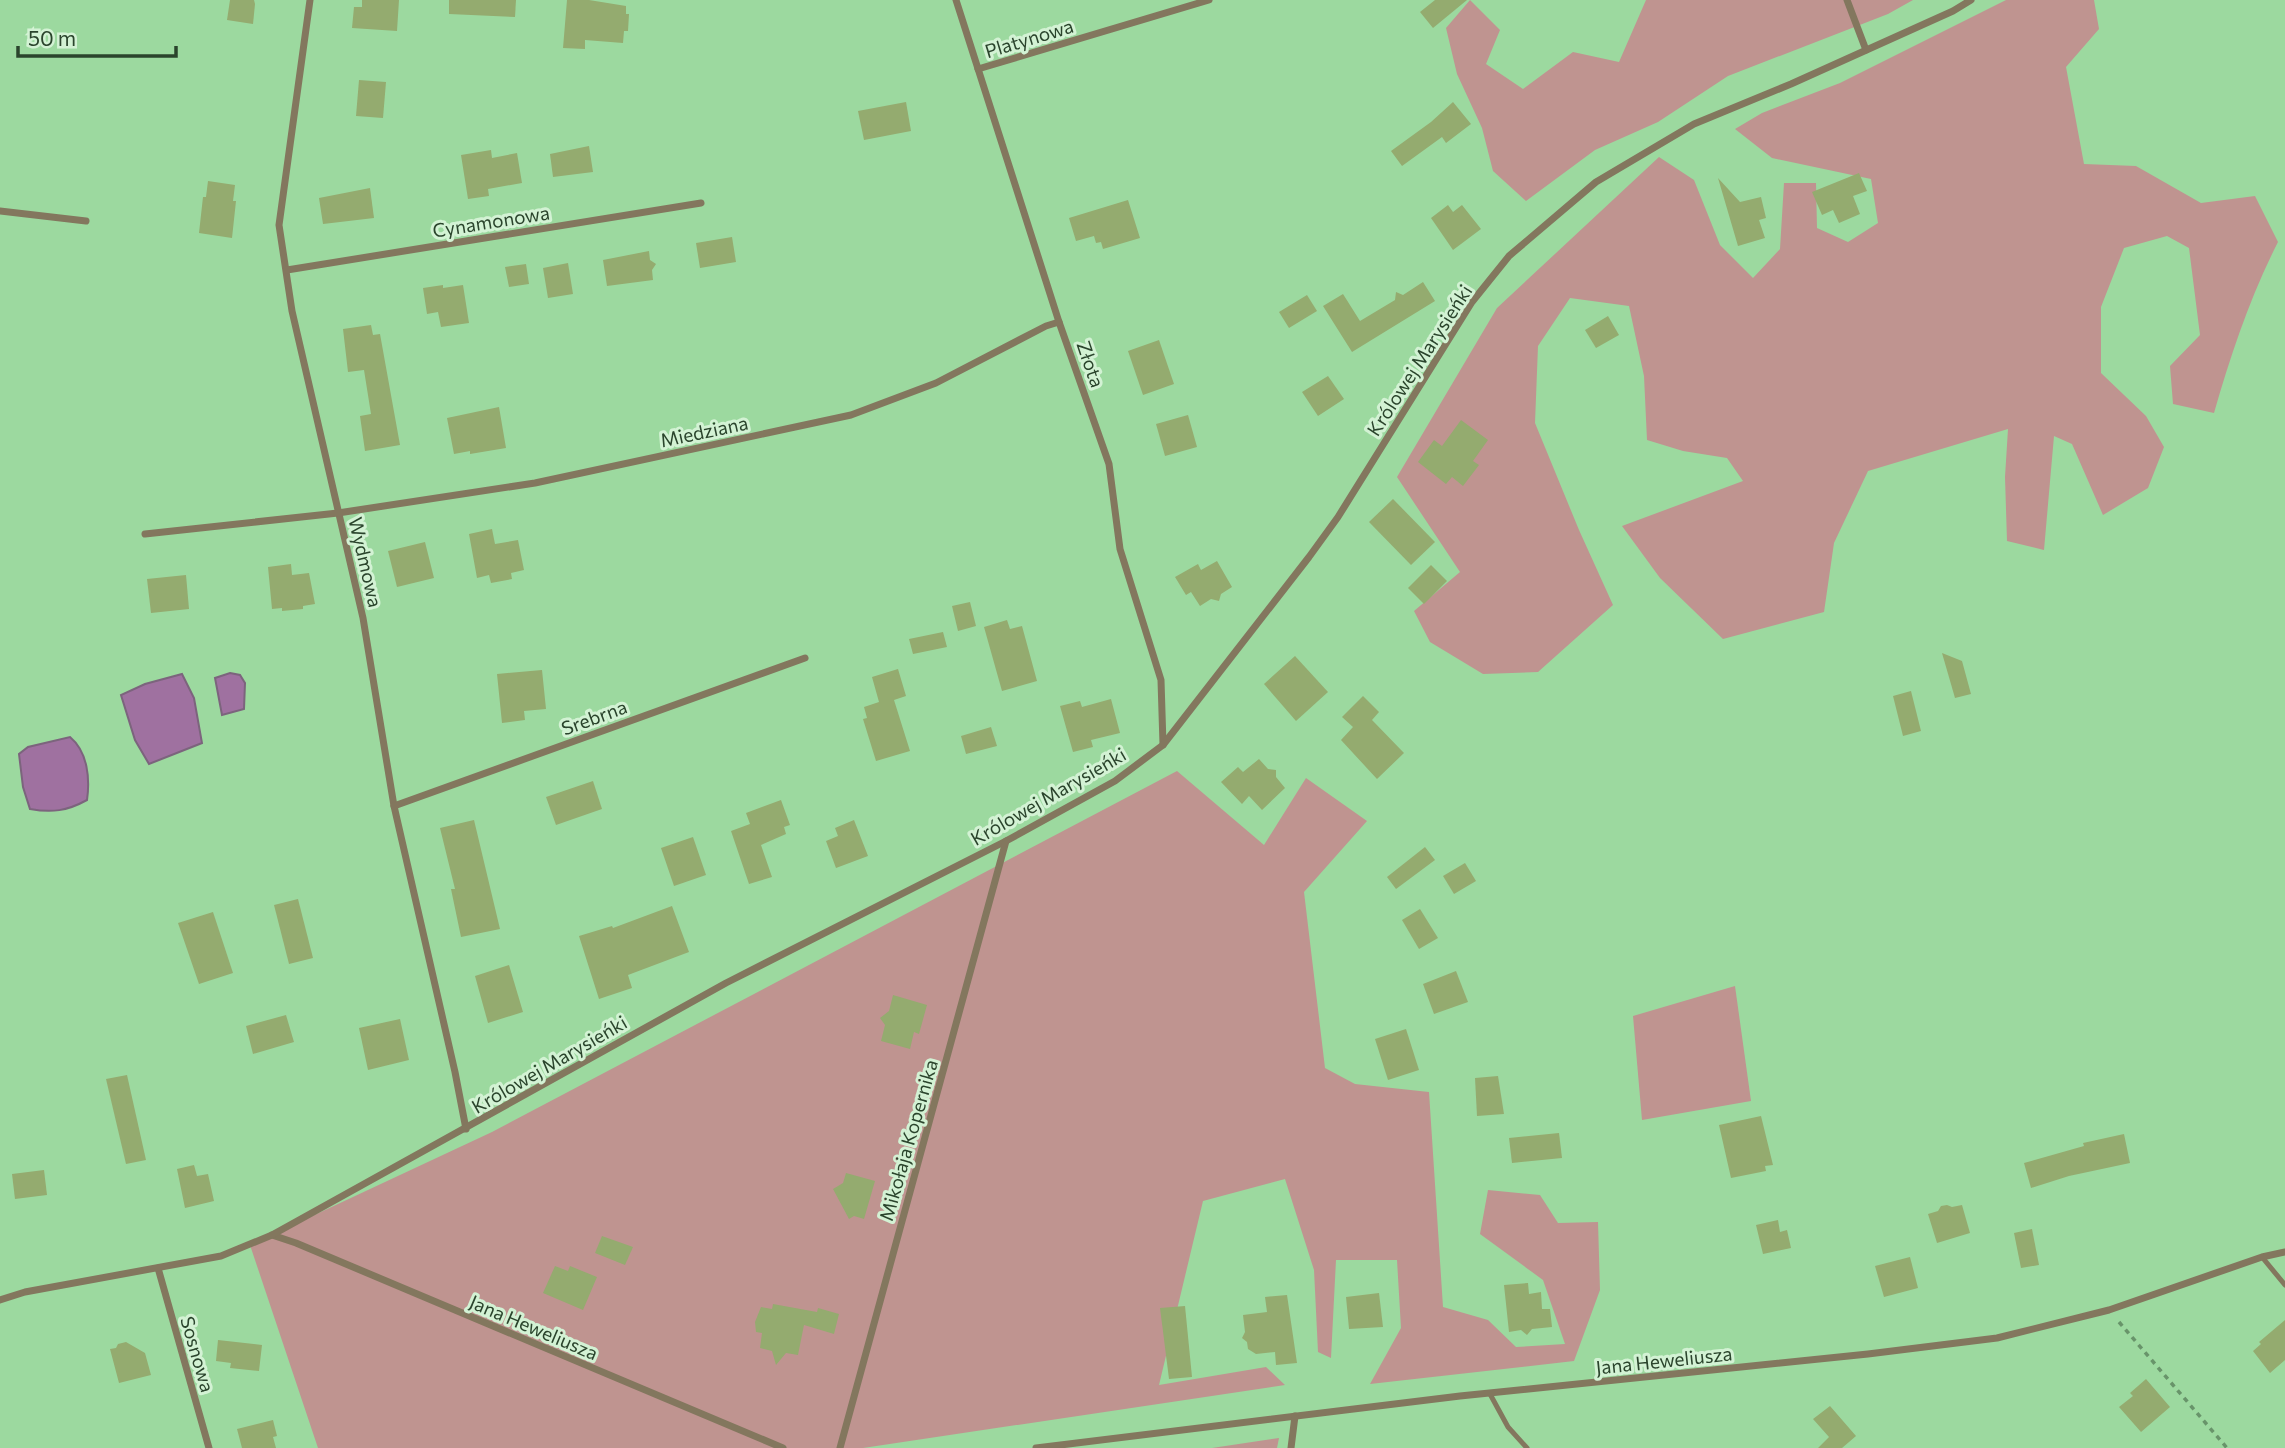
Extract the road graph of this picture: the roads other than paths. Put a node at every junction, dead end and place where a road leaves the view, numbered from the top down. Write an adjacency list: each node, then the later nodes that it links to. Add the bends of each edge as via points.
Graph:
1 (310, 0): 11 (street, Wydmowa, via 279,225)
2 (956, 0): 7 (street, Złota)
3 (1209, 0): 7 (street, Platynowa)
4 (1847, 0): 6 (street)
5 (1971, 0): 6 (street, Królowej Marysieńki)
6 (1867, 50): 16 (street, Królowej Marysieńki, via 1694,124 1596,182 1509,256 1472,302 1338,517)
7 (978, 69): 12 (street, Złota)
8 (701, 203): 11 (street, Cynamonowa)
9 (0, 211): 10 (street)
10 (86, 221)
11 (287, 270): 13 (street, Wydmowa, via 292,311)
12 (1059, 322): 13 (street, Miedziana, via 936,383 851,415 535,482); 16 (street, Złota, via 1109,464 1120,549 1161,680)
13 (338, 513): 14 (street, Miedziana); 17 (street, Wydmowa, via 363,618)
14 (145, 534)
15 (804, 658): 17 (street, Srebrna)
16 (1163, 745): 18 (street, Królowej Marysieńki, via 1115,781)
17 (394, 806): 19 (street, Wydmowa)
18 (1006, 841): 19 (street, Królowej Marysieńki, via 726,983); 30 (street, Mikołaja Kopernika)
19 (466, 1129): 20 (street, Królowej Marysieńki)
20 (272, 1236): 23 (street, Królowej Marysieńki, via 221,1256); 29 (street, Jana Heweliusza)
21 (2285, 1252): 22 (street, Jana Heweliusza)
22 (2262, 1257): 24 (lane); 26 (street, Jana Heweliusza, via 2109,1310 1997,1338)
23 (158, 1268): 25 (street, Królowej Marysieńki); 28 (street, Sosnowa)
24 (2285, 1285)
25 (0, 1300)
26 (1490, 1394): 27 (street, Jana Heweliusza); 33 (lane, via 1508,1427)
27 (1295, 1416): 31 (street, Jana Heweliusza); 32 (street)
28 (208, 1448)
29 (783, 1448)
30 (839, 1448)
31 (1036, 1448)
32 (1291, 1448)
33 (1527, 1448)

